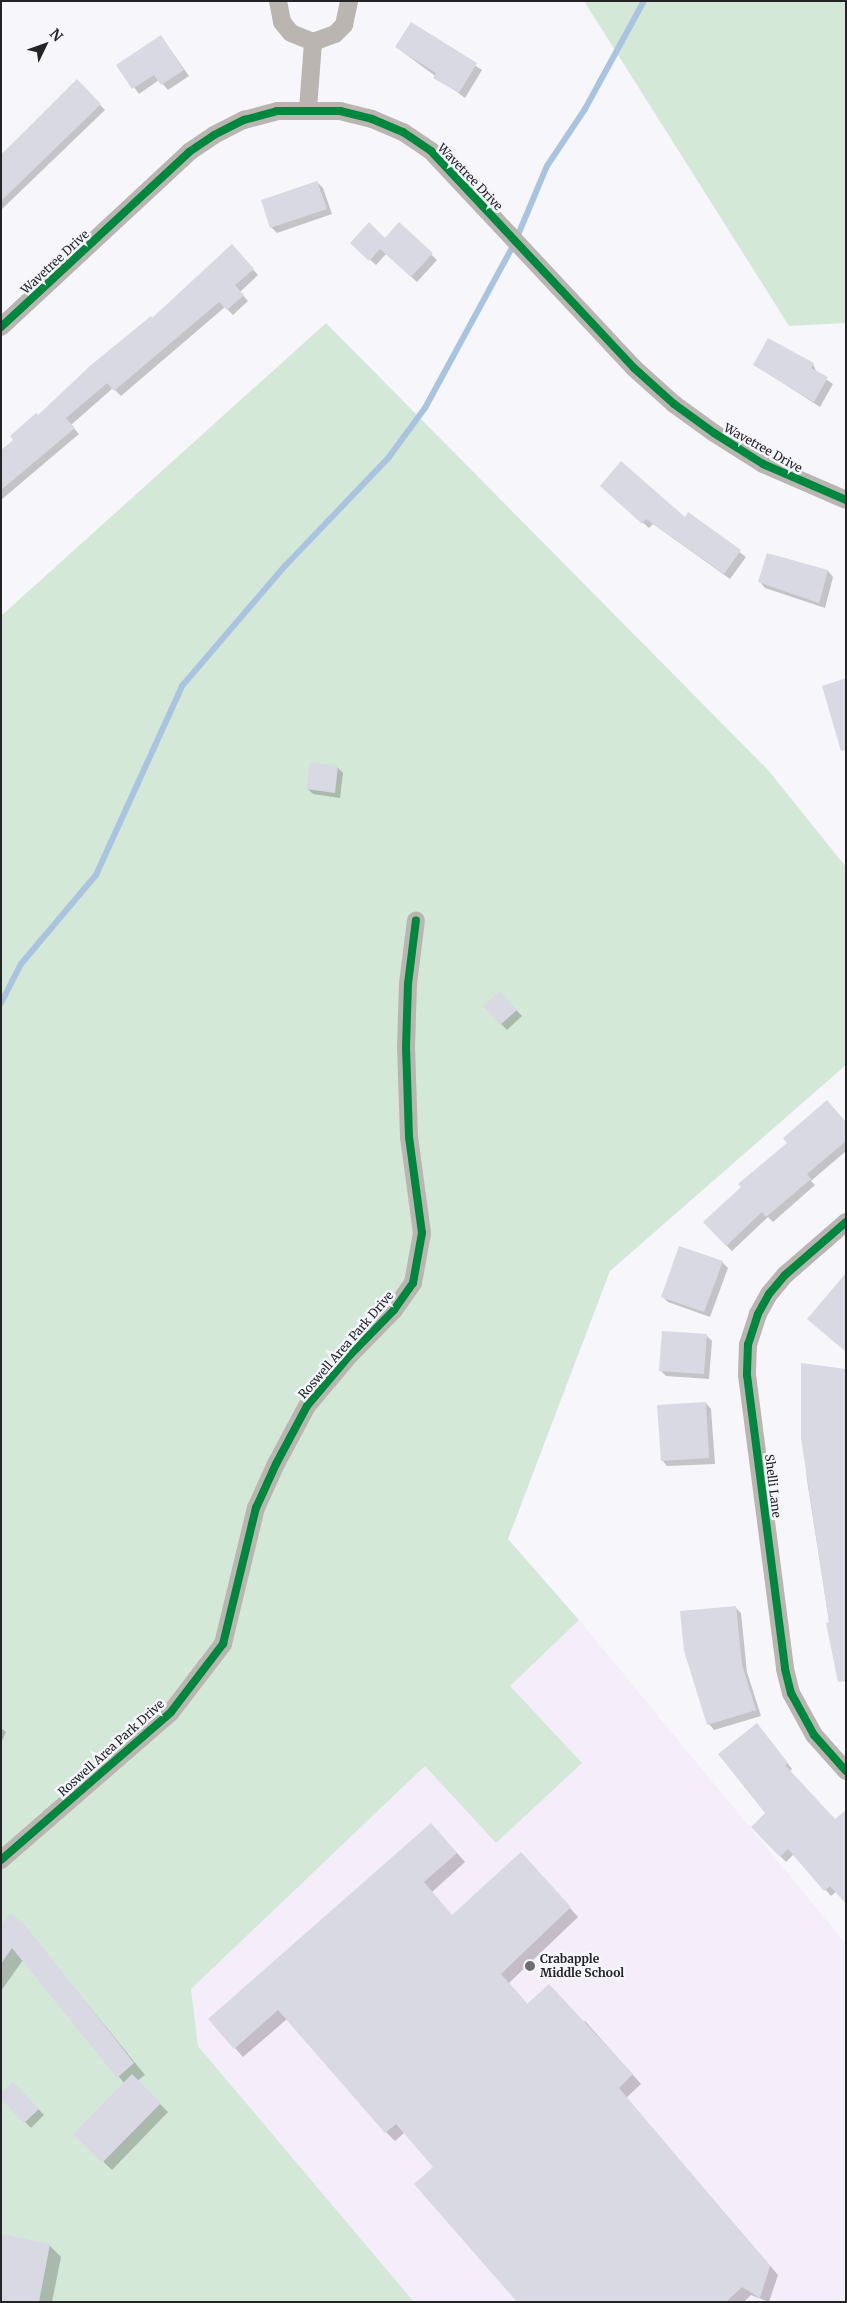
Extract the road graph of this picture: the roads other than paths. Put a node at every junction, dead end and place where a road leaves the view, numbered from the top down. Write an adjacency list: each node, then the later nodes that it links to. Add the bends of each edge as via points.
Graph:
1 (278, 1): 3 (street, via 282,22 291,33)
2 (349, 1): 3 (street, via 344,24 335,34)
3 (313, 42): 4 (street)
4 (308, 109): 5 (street, Wavetree Drive, via 277,111 244,120 189,152); 6 (street, Wavetree Drive, via 340,111 372,119 403,132 431,151 634,368 674,404 764,464)
5 (1, 327)
6 (846, 500)
7 (416, 920): 10 (street, Roswell Area Park Drive, via 408,984 406,1047 409,1137 422,1233 413,1282 394,1310 307,1406 276,1464 256,1508 223,1644 170,1712)
8 (846, 1222): 9 (street, Shelli Lane, via 785,1275 769,1294 748,1344 747,1375 787,1677 801,1715)
9 (846, 1771)
10 (1, 1860)

